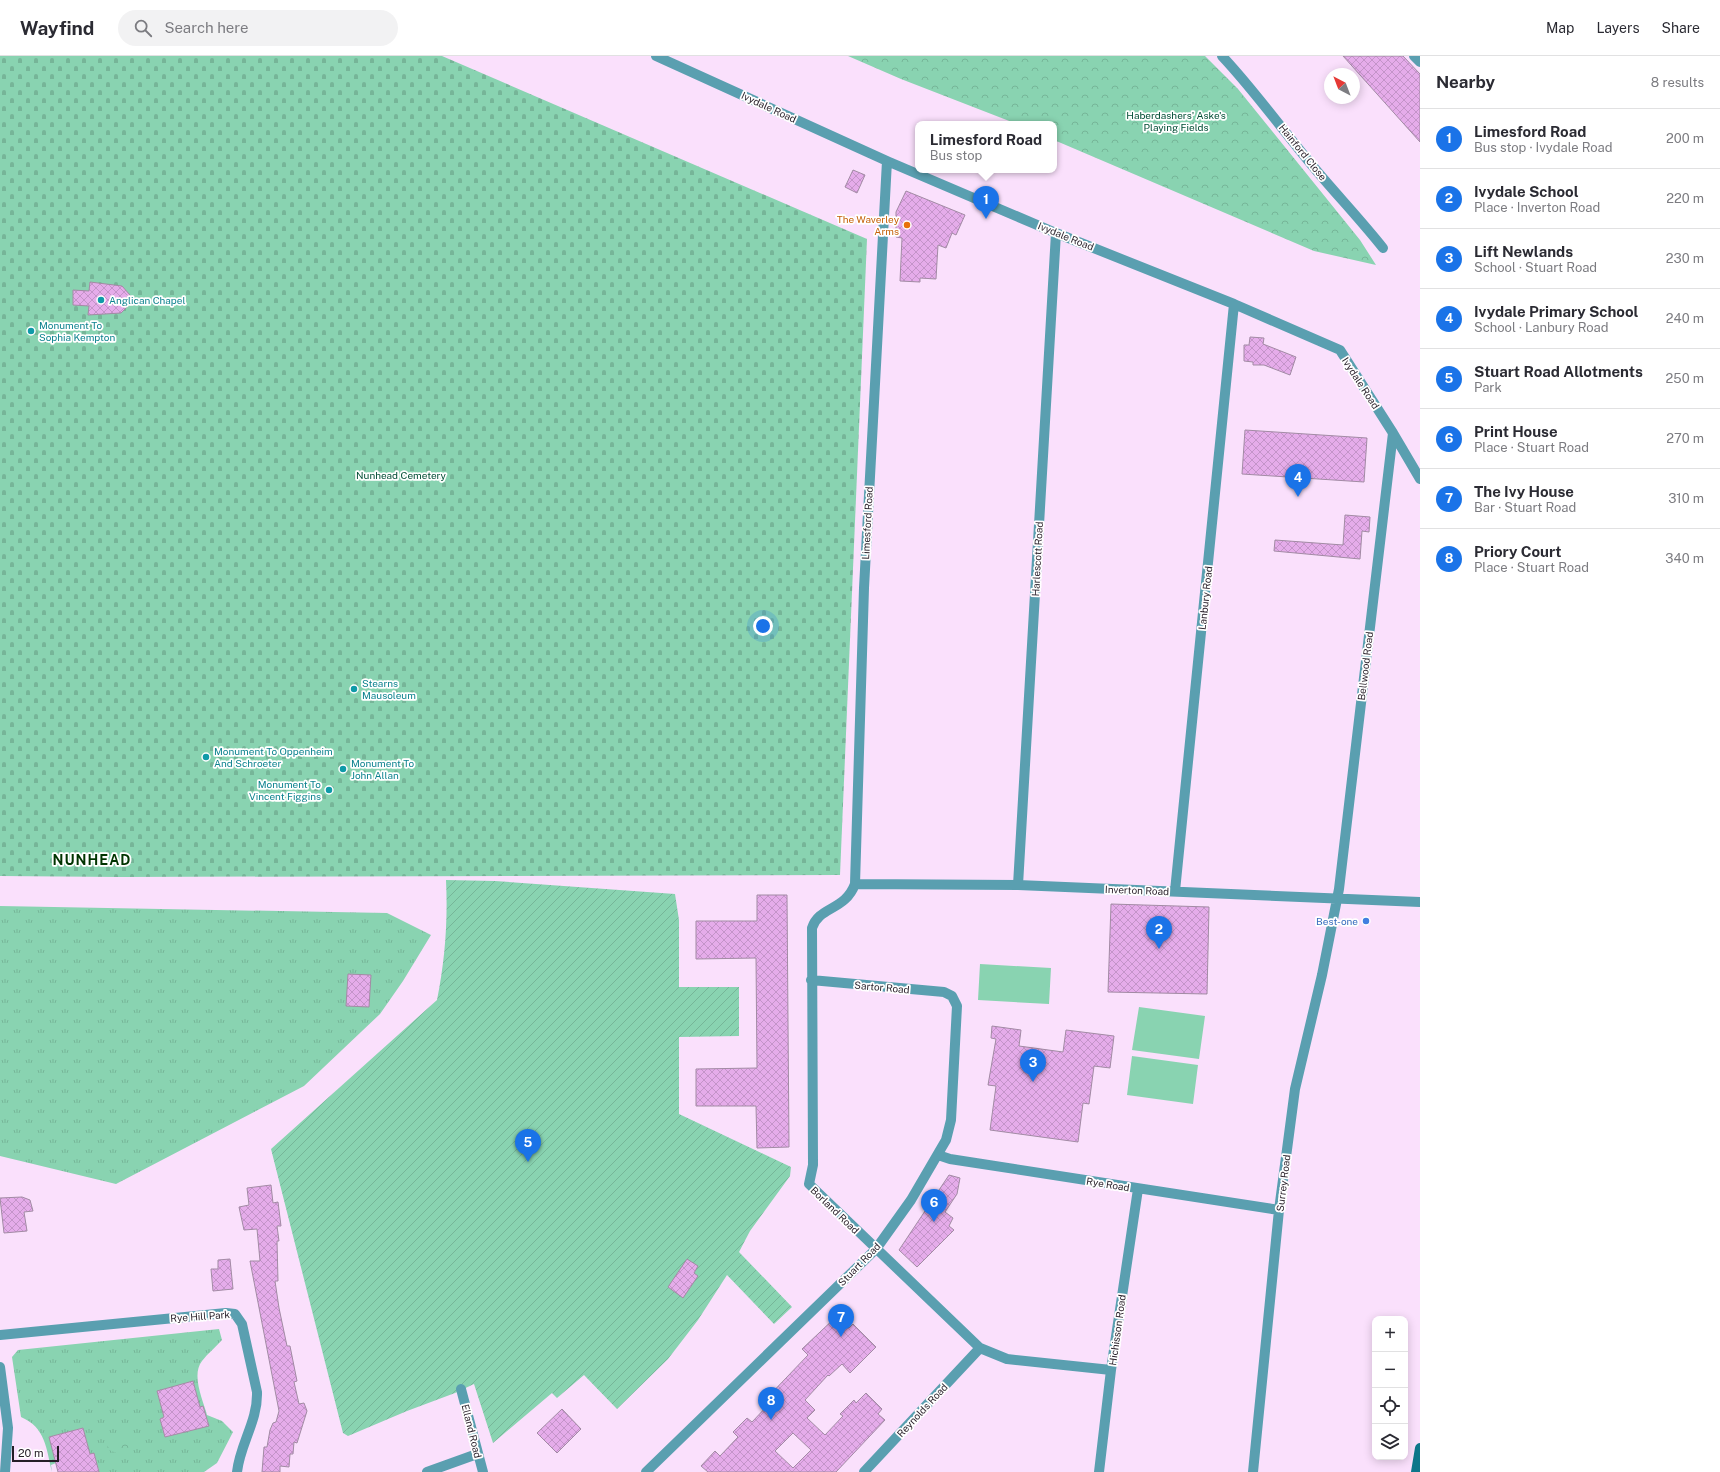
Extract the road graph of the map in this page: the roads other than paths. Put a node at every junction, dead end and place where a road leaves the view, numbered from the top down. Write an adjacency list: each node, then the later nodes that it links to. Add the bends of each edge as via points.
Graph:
1 (656, 56): 5 (street, Ivydale Road)
2 (1222, 56): 9 (street, Hainford Close)
3 (1414, 56): 4 (street)
4 (1420, 62)
5 (887, 161): 7 (street, Ivydale Road); 13 (street, Limesford Road, via 864,588)
6 (915, 173): 8 (street, Ivydale Road)
7 (915, 173)
8 (1056, 233): 10 (street, Ivydale Road); 14 (street, Harlescott Road)
9 (1383, 248)
10 (1234, 304): 11 (street, Ivydale Road, via 1340,350); 15 (street, Lanbury Road)
11 (1393, 433): 12 (street, Ivydale Road); 16 (street, Bellwood Road)
12 (1420, 478)
13 (855, 884): 14 (street, Inverton Road); 18 (street, Borland Road, via 846,900 814,921)
14 (1018, 885): 15 (street, Inverton Road)
15 (1175, 891): 16 (street, Inverton Road)
16 (1337, 898): 17 (street, Inverton Road); 22 (street, Surrey Road, via 1295,1089)
17 (1420, 902)
18 (811, 980): 19 (street, Sartor Road, via 944,992); 23 (street, Borland Road, via 813,1165 809,1184)
19 (952, 996): 20 (street, Stuart Road, via 956,1006 953,1096 946,1140)
20 (938, 1155): 21 (street, Rye Road); 23 (street, Stuart Road, via 911,1200)
21 (1138, 1188): 22 (street, Rye Road); 27 (street, Hichisson Road)
22 (1279, 1210): 38 (street, Surrey Road)
23 (876, 1249): 25 (street, Borland Road); 35 (street, Stuart Road)
24 (0, 1335): 32 (street, Rye Hill Park, via 235,1314 242,1324 257,1392 256,1413 240,1456)
25 (980, 1348): 27 (street, Borland Road, via 1007,1358); 36 (street, Reynolds Road)
26 (0, 1367): 31 (street, via 8,1428)
27 (1111, 1370): 37 (street, Hichisson Road)
28 (461, 1389): 30 (street, Elland Road)
29 (1420, 1448): 39 (street)
30 (477, 1454): 33 (street); 34 (street, Elland Road)
31 (5, 1472)
32 (237, 1472)
33 (427, 1472)
34 (483, 1472)
35 (646, 1472)
36 (864, 1472)
37 (1098, 1472)
38 (1253, 1472)
39 (1416, 1472)

